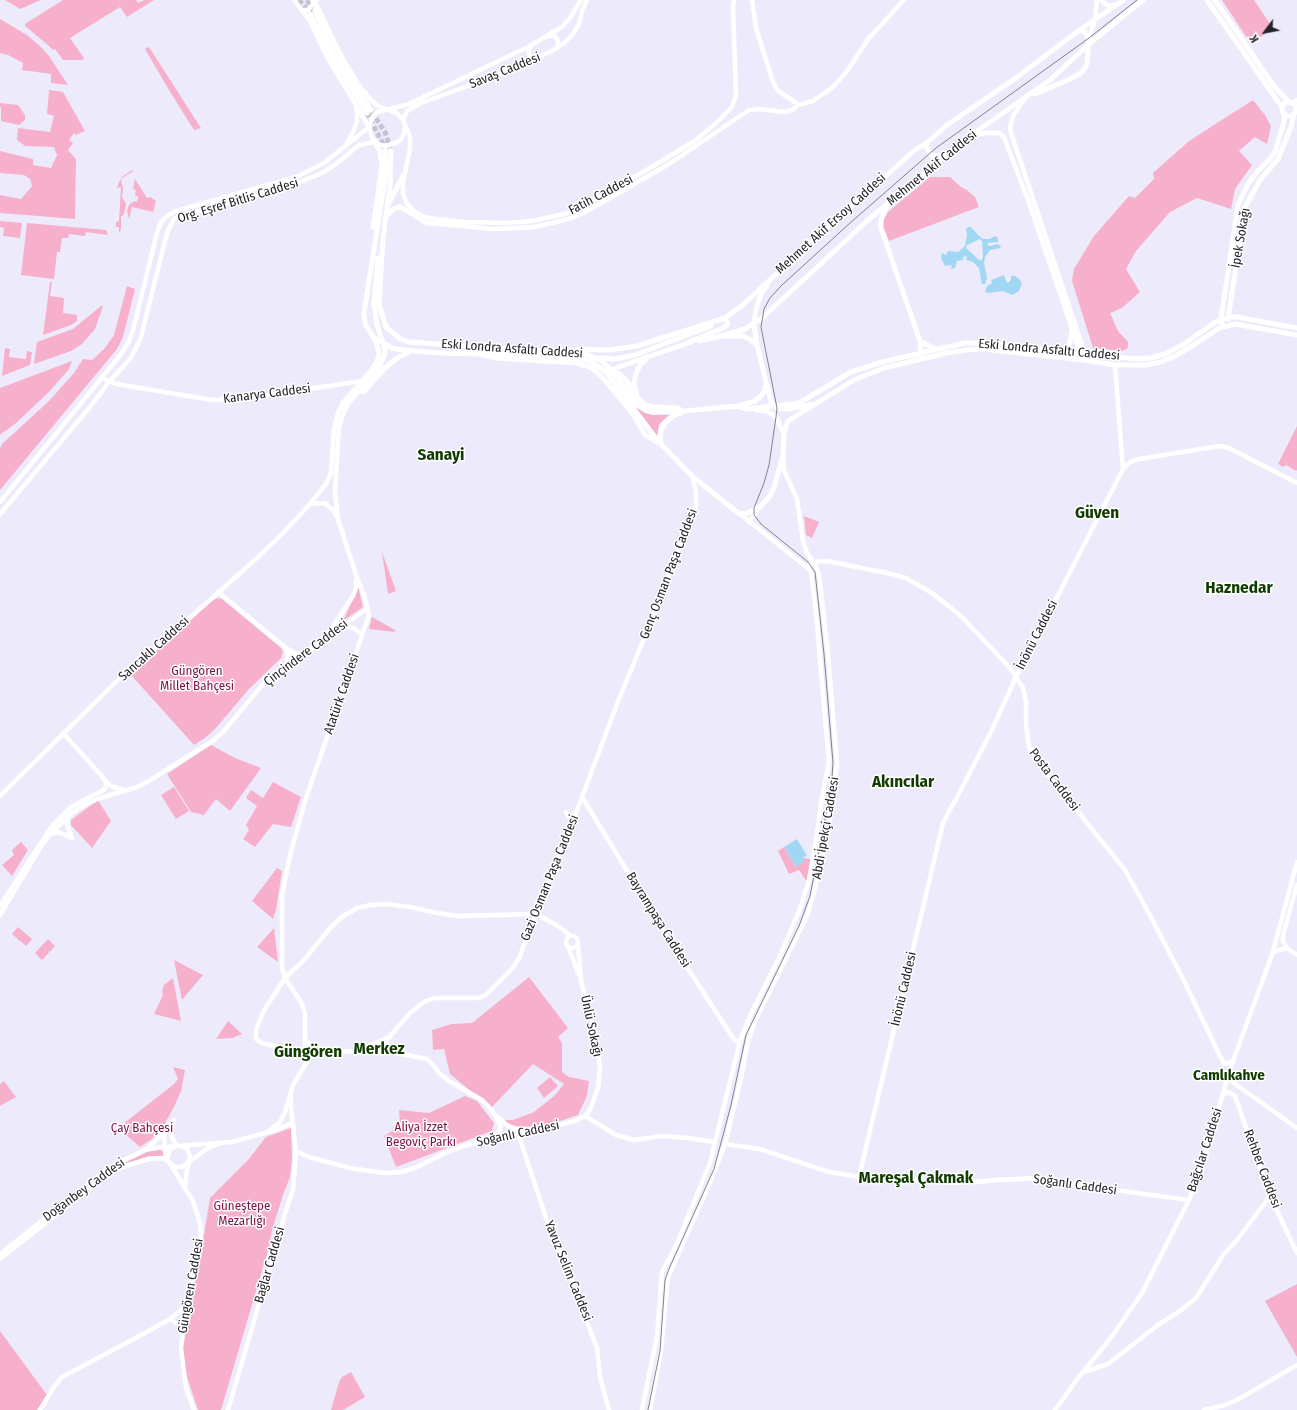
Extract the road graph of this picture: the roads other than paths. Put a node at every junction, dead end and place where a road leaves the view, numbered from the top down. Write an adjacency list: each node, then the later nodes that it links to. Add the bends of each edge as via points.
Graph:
1 (294, 0): 14 (street)
2 (581, 0): 18 (street, Savaş Caddesi, via 562,27)
3 (587, 0): 22 (street, Savaş Caddesi, via 573,34)
4 (734, 0): 31 (street, Fatih Caddesi, via 736,96)
5 (752, 0): 28 (street, via 756,28 773,82 778,91)
6 (904, 0): 28 (street, Fatih Caddesi, via 869,38 833,87 812,101)
7 (1097, 0): 16 (street)
8 (1101, 0): 13 (street, via 1109,6)
9 (1143, 0): 20 (main road, Mehmet Akif Caddesi)
10 (1207, 0): 29 (main road)
11 (1215, 0): 27 (main road, via 1274,86)
12 (314, 1): 14 (street, via 311,8); 30 (street, via 340,54 360,87 378,106)
13 (1123, 1): 16 (main road, Mehmet Akif Ersoy Caddesi)
14 (303, 10): 26 (street)
15 (312, 12): 33 (main road)
16 (1095, 20): 17 (main road, Mehmet Akif Ersoy Caddesi); 19 (street)
17 (1078, 32): 19 (main road, via 1084,31); 39 (main road, Mehmet Akif Ersoy Caddesi, via 947,125)
18 (548, 36): 21 (street, Savaş Caddesi); 22 (street, via 555,36 558,41)
19 (1089, 38): 20 (main road)
20 (1088, 44): 24 (main road, Mehmet Akif Caddesi, via 1050,80); 24 (main road, via 1087,63 1081,73)
21 (532, 45): 23 (street, via 529,54 532,58); 30 (street, Savaş Caddesi, via 409,104)
22 (557, 48): 23 (street, Savaş Caddesi)
23 (538, 58): 36 (street, Savaş Caddesi, via 421,103 407,112)
24 (1026, 97): 38 (main road, Mehmet Akif Caddesi); 72 (street, via 1013,116 1010,128)
25 (1297, 100): 27 (street)
26 (354, 102): 37 (street); 41 (street, via 357,112 354,130)
27 (1290, 103): 29 (main road, via 1285,103); 32 (main road, via 1295,106)
28 (798, 106): 35 (street, Fatih Caddesi, via 785,112 749,110)
29 (1282, 108): 34 (main road)
30 (388, 109): 36 (street, via 397,113); 37 (street, via 372,116)
31 (729, 110): 35 (street); 43 (street, Fatih Caddesi, via 696,140 588,204 573,212 532,221 479,223 422,216 407,204 403,194)
32 (1295, 111): 34 (main road, via 1288,116); 51 (main road, İpek Sokağı, via 1278,159 1260,180 1245,207)
33 (369, 112)
34 (1284, 114): 55 (main road, via 1275,152 1248,184 1238,205)
35 (735, 119): 47 (street, Fatih Caddesi, via 657,171 582,214 568,219 534,227 493,229)
36 (403, 120): 40 (street, via 404,132 398,142 386,146); 43 (street, Fatih Caddesi, via 410,137)
37 (369, 127): 40 (street, via 369,133); 41 (street, Org. Eşref Bitlis Caddesi)
38 (970, 136): 42 (main road, Mehmet Akif Caddesi); 59 (street, via 985,132 999,133 1004,137)
39 (929, 141): 42 (main road, via 926,146 930,154 938,157); 50 (main road, Mehmet Akif Ersoy Caddesi, via 906,157)
40 (375, 142): 48 (main road, via 382,166 373,227); 84 (street, Org. Eşref Bitlis Caddesi, via 359,145 322,173 293,185 174,219 167,233 141,337 130,358)
41 (342, 149): 81 (street, Org. Eşref Bitlis Caddesi, via 324,163 296,177 176,211 167,216 161,222 129,341)
42 (946, 154): 44 (main road, Mehmet Akif Caddesi)
43 (404, 174): 45 (main road)
44 (887, 204): 56 (main road, Mehmet Akif Caddesi); 63 (main road, via 881,228)
45 (388, 206): 46 (main road, Eski Londra Asfaltı Caddesi); 48 (main road, Eski Londra Asfaltı Caddesi, via 388,150)
46 (385, 218): 47 (main road, via 393,208 399,208); 49 (main road, Eski Londra Asfaltı Caddesi)
47 (427, 223)
48 (374, 238): 62 (main road, Eski Londra Asfaltı Caddesi, via 364,313 365,324)
49 (382, 238): 74 (main road, Eski Londra Asfaltı Caddesi, via 379,304 386,327 400,339 409,342 574,352); 93 (main road, via 375,289 375,314 385,353 378,370 349,402)
50 (770, 279): 54 (main road, Mehmet Akif Ersoy Caddesi); 56 (main road, via 761,294)
51 (1230, 306): 52 (main road, İpek Sokağı); 53 (main road)
52 (1229, 317): 53 (main road, Eski Londra Asfaltı Caddesi); 55 (main road, Eski Londra Asfaltı Caddesi); 57 (main road, İpek Sokağı)
53 (1237, 317): 58 (main road, Eski Londra Asfaltı Caddesi)
54 (725, 318): 64 (main road, via 728,324 723,328); 68 (main road, Mehmet Akif Ersoy Caddesi, via 637,346); 74 (main road, via 711,326 626,357)
55 (1221, 319): 57 (main road); 72 (main road, Eski Londra Asfaltı Caddesi, via 1184,344 1151,358 1137,359)
56 (754, 325): 61 (main road, Mehmet Akif Caddesi); 65 (main road)
57 (1223, 326): 60 (main road, Eski Londra Asfaltı Caddesi, via 1235,324); 79 (main road, Eski Londra Asfaltı Caddesi, via 1161,362)
58 (1297, 328)
59 (1072, 330): 70 (main road, via 1070,343); 72 (street)
60 (1297, 335)
61 (722, 336): 64 (main road); 65 (main road, via 743,336)
62 (374, 338): 69 (main road, Eski Londra Asfaltı Caddesi, via 392,348); 83 (main road, via 379,354 371,371)
63 (920, 341): 67 (main road); 71 (main road)
64 (689, 342): 75 (main road)
65 (757, 345): 82 (main road)
66 (503, 346): 68 (main road, Mehmet Akif Ersoy Caddesi)
67 (935, 349): 70 (main road, Eski Londra Asfaltı Caddesi, via 965,343 982,343); 71 (main road, Eski Londra Asfaltı Caddesi)
68 (609, 350): 78 (main road, via 591,357 588,360)
69 (412, 351): 73 (main road, Eski Londra Asfaltı Caddesi); 93 (main road, via 397,358 385,368)
70 (1059, 351): 72 (main road, Eski Londra Asfaltı Caddesi)
71 (921, 352): 76 (main road); 90 (main road, Eski Londra Asfaltı Caddesi, via 851,372 799,403)
72 (1082, 353): 77 (street)
73 (482, 355): 78 (main road); 95 (main road, Eski Londra Asfaltı Caddesi, via 577,358 592,362 606,372)
74 (594, 357): 92 (main road, Eski Londra Asfaltı Caddesi, via 612,371 640,408 662,412)
75 (648, 357): 80 (main road); 86 (main road, via 636,374 634,382)
76 (919, 360): 77 (main road, Eski Londra Asfaltı Caddesi, via 983,349); 87 (main road, Eski Londra Asfaltı Caddesi, via 854,380)
77 (1083, 360): 79 (main road, Eski Londra Asfaltı Caddesi)
78 (590, 366): 80 (main road)
79 (1115, 366): 97 (street)
80 (599, 374): 85 (main road)
81 (102, 378): 84 (street, Kanarya Caddesi); 100 (street, Org. Eşref Bitlis Caddesi)
82 (765, 380): 89 (main road, Eski Londra Asfaltı Caddesi, via 766,390 761,396 755,401); 90 (main road)
83 (362, 381): 84 (street, Kanarya Caddesi, via 241,399 212,400); 88 (main road)
84 (109, 382): 104 (street, Org. Eşref Bitlis Caddesi)
85 (609, 385): 86 (main road, via 608,376 618,374 625,379); 95 (main road, via 635,417 645,435)
86 (637, 397): 92 (main road, via 652,407 677,408)
87 (823, 400): 90 (main road, via 794,409 780,409); 94 (main road, Eski Londra Asfaltı Caddesi, via 788,421)
88 (342, 403): 101 (street, Sancaklı Caddesi, via 334,428 331,473 326,484)
89 (739, 406): 91 (main road); 92 (main road, Eski Londra Asfaltı Caddesi)
90 (774, 406): 91 (main road, Eski Londra Asfaltı Caddesi)
91 (745, 409): 94 (main road, via 768,411 776,417)
92 (684, 411): 95 (main road, via 666,423 660,438)
93 (344, 412): 105 (street, via 339,426 335,492)
94 (784, 432): 96 (main road)
95 (661, 444): 98 (main road)
96 (783, 455): 102 (main road, via 774,488); 107 (street, Abdi İpekçi Caddesi, via 784,470 797,499 803,541)
97 (1122, 469): 99 (street, via 1139,459 1220,446 1229,448); 119 (street, İnönü Caddesi)
98 (692, 476): 103 (main road); 116 (street, Genç Osman Paşa Caddesi, via 696,505)
99 (1297, 483)
100 (0, 502)
101 (310, 504): 105 (street, via 325,503); 110 (street, Sancaklı Caddesi, via 282,534)
102 (762, 505): 103 (main road, via 745,514); 106 (street)
103 (738, 513): 106 (street)
104 (0, 514)
105 (338, 519): 109 (street)
106 (749, 522): 108 (street)
107 (813, 562): 108 (street); 119 (street, Posta Caddesi, via 827,561 906,578 932,593 961,616); 164 (street, Abdi İpekçi Caddesi, via 821,585 837,764 828,831 807,916 755,1021 748,1041)
108 (808, 568): 143 (street, Abdi İpekçi Caddesi, via 812,576 816,613 829,764 809,880 800,909)
109 (356, 575): 111 (street); 114 (street, via 353,596)
110 (218, 592): 115 (street); 120 (street, Sancaklı Caddesi, via 126,672)
111 (368, 608): 112 (street, Çinçindere Caddesi); 113 (street, Atatürk Caddesi, via 369,615)
112 (343, 625): 113 (street); 114 (street, Çinçindere Caddesi)
113 (362, 634): 139 (street, Atatürk Caddesi, via 306,798 291,851 282,895 282,968)
114 (316, 646): 117 (street, Çinçindere Caddesi)
115 (286, 648): 117 (street); 118 (street)
116 (641, 648): 124 (street, Gazi Osman Paşa Caddesi, via 619,698)
117 (303, 655): 118 (street, Çinçindere Caddesi)
118 (286, 667): 122 (street, Çinçindere Caddesi, via 264,683 214,740 149,781)
119 (1016, 677): 149 (street, Posta Caddesi, via 1023,688 1026,701 1029,747 1125,870 1184,981 1221,1058 1226,1064); 171 (street, İnönü Caddesi, via 992,732 943,823)
120 (64, 734): 121 (street); 123 (street, Sancaklı Caddesi)
121 (106, 781): 122 (street, via 111,786); 131 (street, via 101,792 71,807 52,826)
122 (124, 790): 126 (street, Çinçindere Caddesi, via 86,804)
123 (0, 796)
124 (582, 797): 127 (street, Gazi Osman Paşa Caddesi); 143 (street, Bayrampaşa Caddesi, via 668,938)
125 (566, 812): 127 (street)
126 (67, 818): 128 (street, Çinçindere Caddesi); 128 (street, via 72,838 58,832)
127 (572, 822): 132 (street, Gazi Osman Paşa Caddesi)
128 (50, 834): 133 (street, Çinçindere Caddesi)
129 (1297, 862): 137 (street, Bağcılar Caddesi)
130 (1297, 885): 136 (street, via 1283,935)
131 (0, 906)
132 (536, 914): 134 (street, via 558,926); 139 (street, via 457,916 386,904 357,908 331,927 304,960); 141 (street, Gazi Osman Paşa Caddesi, via 519,958 487,994 479,998 444,997 424,1002 410,1013)
133 (0, 915)
134 (568, 940): 135 (street, via 571,948); 135 (street, via 577,937); 140 (street)
135 (578, 945): 140 (street)
136 (1287, 948): 137 (street); 138 (street)
137 (1272, 955): 149 (street, Bağcılar Caddesi)
138 (1297, 955)
139 (285, 978): 142 (street, via 305,1013); 145 (street, via 263,1012 255,1037 262,1044)
140 (581, 981): 154 (street, Ünlü Sokağı, via 595,1034 600,1068 598,1088)
141 (390, 1036): 144 (street); 147 (street, via 383,1045)
142 (305, 1039): 145 (street, via 304,1049); 146 (street)
143 (738, 1041): 162 (street, Abdi İpekçi Caddesi)
144 (359, 1051): 146 (street); 147 (street)
145 (298, 1052): 148 (street)
146 (320, 1052): 148 (street, via 313,1054)
147 (386, 1053): 153 (street, via 427,1059 449,1081 482,1100)
148 (308, 1060): 151 (street, via 293,1085)
149 (1234, 1060): 150 (street, Bağcılar Caddesi)
150 (1228, 1077): 152 (street, Bağcılar Caddesi); 156 (street)
151 (291, 1095): 155 (street); 159 (street, via 280,1122)
152 (1224, 1095): 173 (street, Rehber Caddesi, via 1228,1092 1235,1096); 174 (street, Bağcılar Caddesi)
153 (495, 1115): 157 (street, via 515,1129); 161 (street, via 500,1130)
154 (586, 1116): 157 (street, Soğanlı Caddesi, via 575,1122); 162 (street, via 616,1135 634,1140 662,1136)
155 (294, 1126): 159 (street, via 289,1124); 168 (street)
156 (1297, 1128)
157 (534, 1131): 160 (street, Soğanlı Caddesi)
158 (166, 1132): 165 (street, Güngören Caddesi); 166 (street, via 174,1120 171,1131); 167 (street)
159 (264, 1134): 163 (street)
160 (518, 1134): 161 (street, Soğanlı Caddesi); 188 (street, Yavuz Selim Caddesi, via 551,1231 566,1263 597,1348)
161 (490, 1139): 168 (street, Soğanlı Caddesi, via 445,1153 402,1172 384,1173 350,1168)
162 (716, 1142): 189 (street, Abdi İpekçi Caddesi, via 700,1189 662,1272 657,1336)
163 (221, 1143): 166 (street, Doğanbey Caddesi); 170 (street, via 208,1148)
164 (725, 1144): 171 (street, Soğanlı Caddesi, via 764,1150 829,1172); 190 (street, Abdi İpekçi Caddesi, via 668,1277 662,1351)
165 (165, 1146): 166 (street, Doğanbey Caddesi); 167 (street, Doğanbey Caddesi); 169 (street, Güngören Caddesi)
166 (177, 1146): 169 (street, via 169,1151); 170 (street, via 184,1147 189,1152)
167 (147, 1148): 176 (street, Doğanbey Caddesi, via 102,1173)
168 (299, 1152): 187 (street, Bağlar Caddesi, via 293,1190 284,1216 278,1247)
169 (169, 1162): 170 (street, via 179,1168); 172 (street, Güngören Caddesi); 177 (street, Doğanbey Caddesi, via 161,1158 149,1159 122,1167)
170 (188, 1163): 172 (street)
171 (859, 1177): 174 (street, Soğanlı Caddesi, via 954,1183 1042,1178)
172 (185, 1188): 178 (street, Güngören Caddesi, via 193,1201 201,1232)
173 (1270, 1196): 175 (street, Rehber Caddesi); 183 (street, via 1237,1240 1223,1254 1196,1298 1108,1364)
174 (1189, 1200): 181 (street, Bağcılar Caddesi, via 1142,1293)
175 (1297, 1253)
176 (0, 1254)
177 (0, 1259)
178 (186, 1306): 179 (street); 180 (street, Güngören Caddesi)
179 (170, 1319): 180 (street); 185 (street, via 62,1377)
180 (183, 1328): 186 (street, Güngören Caddesi, via 181,1348 186,1388)
181 (1092, 1360): 183 (street); 184 (street, Bağcılar Caddesi)
182 (1297, 1365): 192 (street, via 1237,1400)
183 (1098, 1367): 184 (street)
184 (1083, 1372): 191 (street, Bağcılar Caddesi)
185 (40, 1410)
186 (194, 1410)
187 (228, 1410)
188 (608, 1410)
189 (642, 1410)
190 (650, 1410)
191 (1055, 1410)
192 (1204, 1410)

